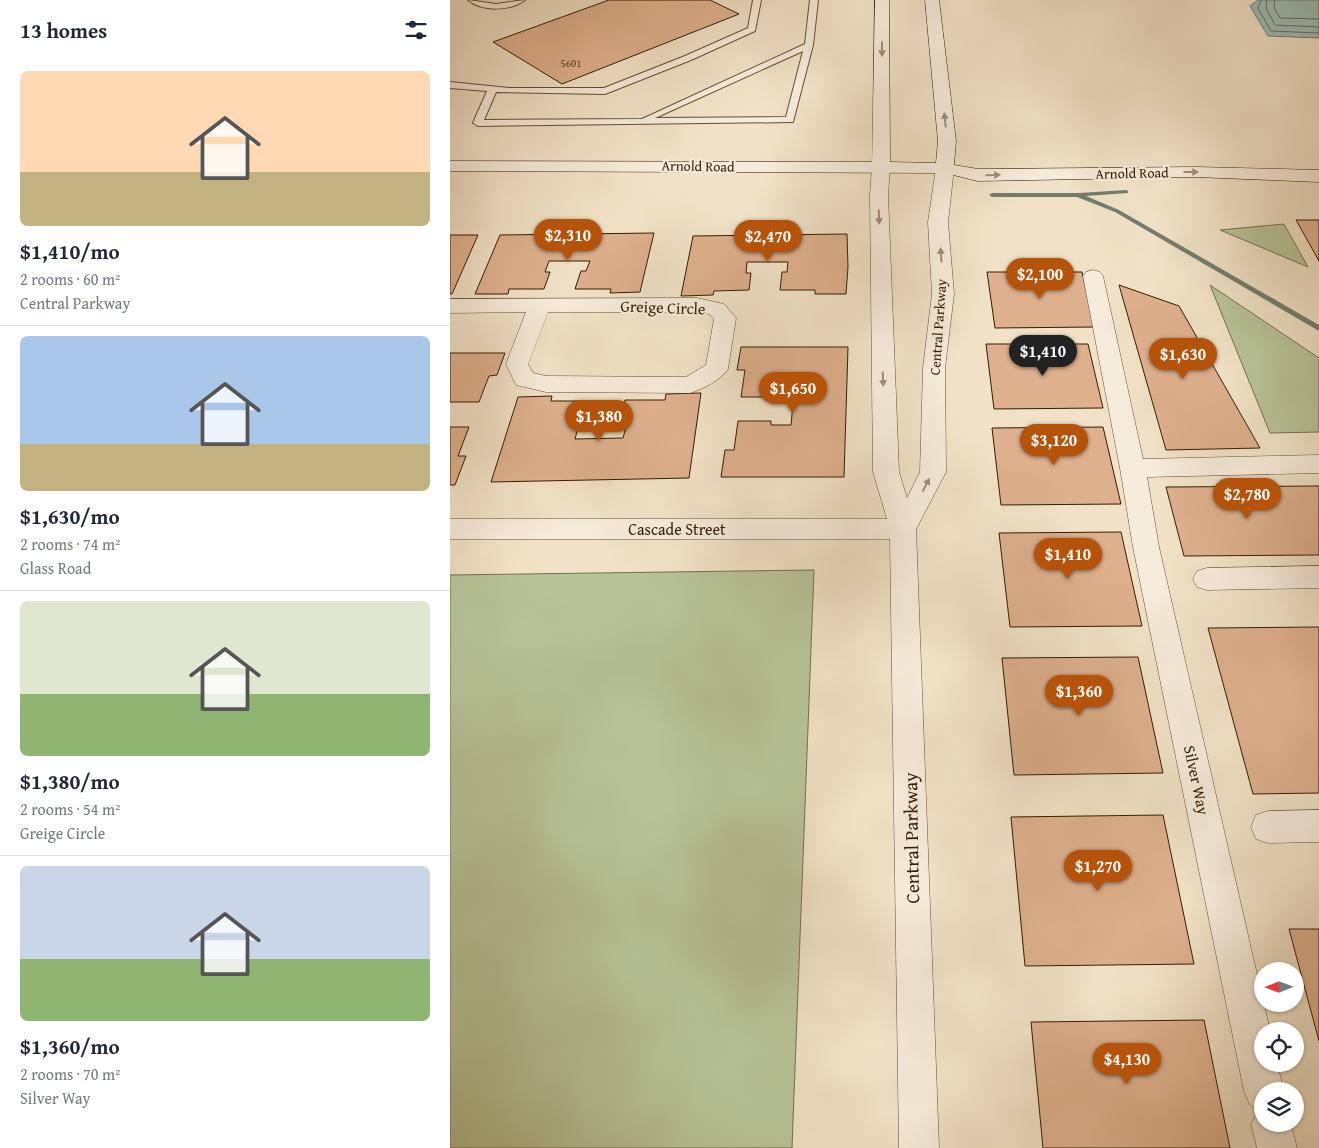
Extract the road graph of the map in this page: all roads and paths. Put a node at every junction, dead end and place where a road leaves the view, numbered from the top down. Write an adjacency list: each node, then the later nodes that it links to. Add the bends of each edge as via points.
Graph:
1 (472, 0): 2 (lane, via 479,5 507,5)
2 (521, 0)
3 (757, 0): 9 (lane, via 752,29 605,91)
4 (814, 0): 7 (lane)
5 (882, 0): 13 (street, Central Parkway, one-way to 13)
6 (932, 0): 14 (street, Central Parkway, one-way to 6, via 947,141)
7 (809, 45): 10 (lane); 10 (lane, via 790,120)
8 (450, 84): 9 (lane)
9 (493, 89): 10 (lane, via 478,123)
10 (640, 121)
11 (1319, 159): 14 (street, Arnold Road, via 977,161)
12 (450, 166): 13 (street, Arnold Road)
13 (881, 168): 14 (street, Arnold Road); 21 (street, Central Parkway, one-way to 21, via 886,472)
14 (945, 168): 15 (street, Arnold Road, one-way to 15, via 978,176 1196,172); 21 (street, Central Parkway, one-way to 14, via 933,472 934,368 943,294 938,222)
15 (1319, 176)
16 (1093, 276): 20 (street, Silver Way)
17 (540, 305): 17 (street, Greige Circle, via 697,305 716,309 725,318 717,369 690,385 546,384 524,379 517,364); 18 (street)
18 (450, 306)
19 (1319, 464): 20 (street)
20 (1133, 468): 27 (street, Silver Way, via 1146,548)
21 (903, 529): 22 (street, Cascade Street); 29 (street, Central Parkway)
22 (450, 530)
23 (1319, 576): 24 (street)
24 (1207, 579)
25 (1319, 826): 26 (street)
26 (1268, 827)
27 (1262, 1082)
28 (1273, 1132): 30 (street)
29 (919, 1148)
30 (1277, 1148)

